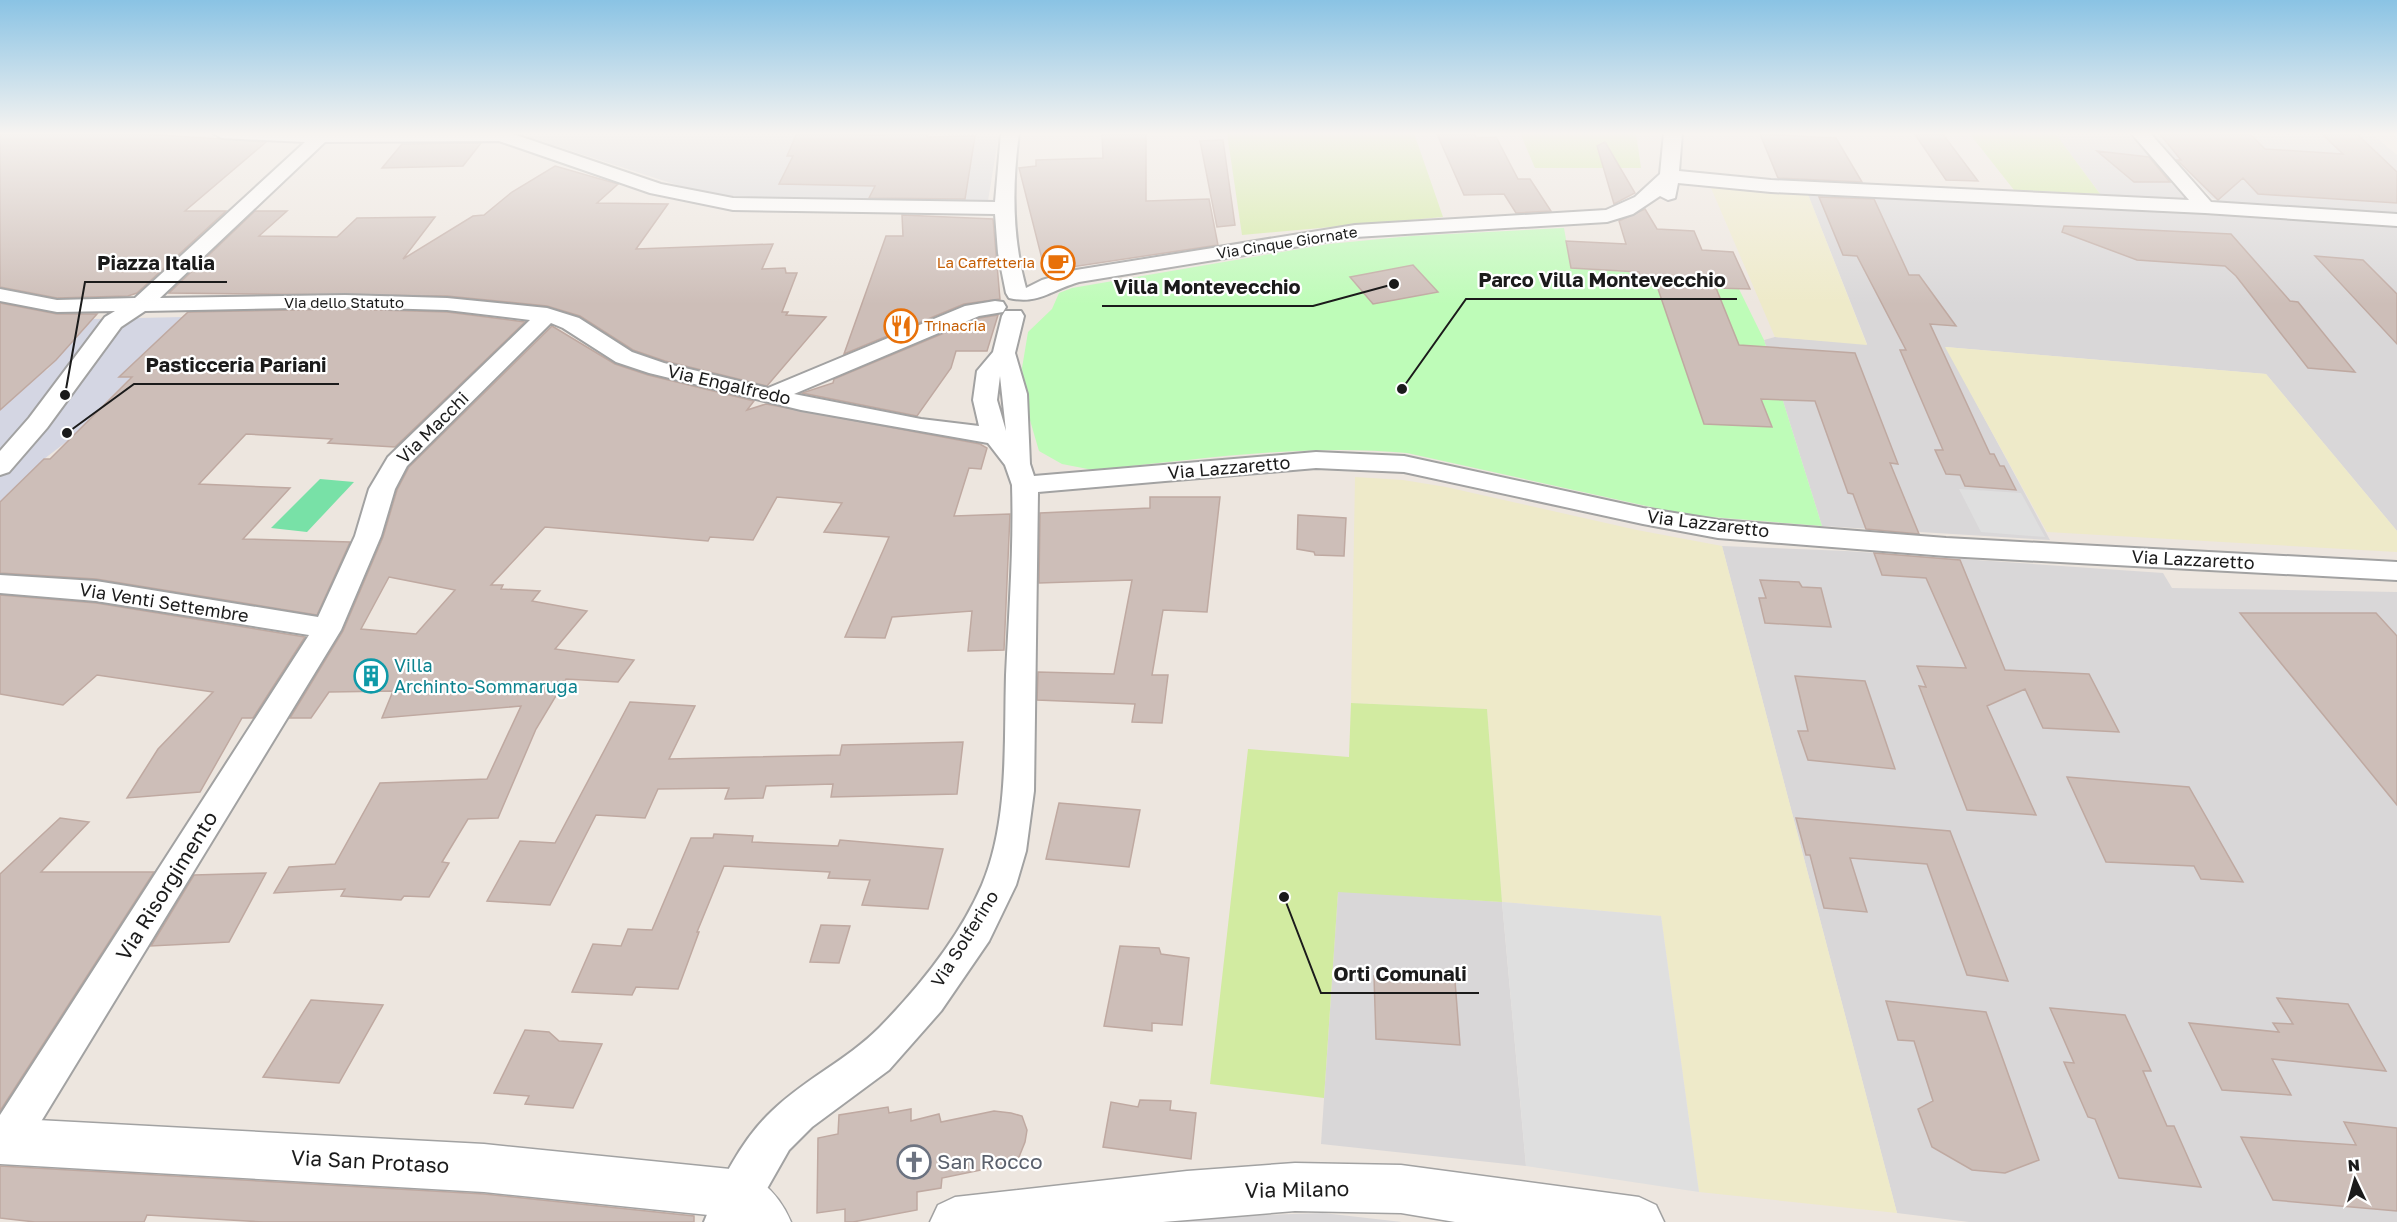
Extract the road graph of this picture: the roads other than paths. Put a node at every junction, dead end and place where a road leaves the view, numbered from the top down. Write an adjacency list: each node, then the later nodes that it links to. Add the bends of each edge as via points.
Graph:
1 (264, 190): 12 (street)
2 (662, 190): 8 (street, via 733,204)
3 (1004, 190): 8 (street)
4 (1667, 190): 10 (street, Via Cinque Giornate, via 1667,202 1648,216 1617,223 1550,221 1355,231 1076,276)
5 (1854, 190): 7 (street)
6 (2190, 190): 7 (street)
7 (2205, 207): 9 (street)
8 (1002, 208): 10 (street, via 1009,267)
9 (2397, 220)
10 (1023, 294): 13 (street, Via Cinque Giornate, via 1001,298)
11 (0, 295): 12 (street, Via dello Statuto, via 57,306)
12 (140, 305): 14 (street, Via dello Statuto, via 345,301 447,304); 21 (street, via 113,321 38,423)
13 (1004, 311): 15 (street, Via Solferino); 17 (street, via 974,311)
14 (547, 315): 17 (street, Via Engalfredo, via 571,323 624,357); 25 (street, Via Macchi, via 397,462 382,489 368,536)
15 (1004, 354): 16 (street, Via Solferino); 18 (street, Via Solferino, via 989,371)
16 (1014, 394): 18 (street, Via Engalfredo); 22 (street, Via Solferino)
17 (771, 395): 19 (street, Via Engalfredo)
18 (987, 408): 19 (street, Via Engalfredo, via 954,422); 20 (street, Via Solferino)
19 (921, 426): 20 (street, Via Engalfredo, via 967,430)
20 (997, 438): 22 (street, Via Solferino)
21 (0, 467)
22 (1021, 474): 23 (street, Via Lazzaretto, via 1360,460 1404,464 1718,529 1968,548); 27 (street, Via Solferino, via 1018,791 1012,838 999,885 975,929 911,1020 874,1058 775,1136)
23 (2397, 571)
24 (0, 584): 25 (street, Via Venti Settembre, via 96,591)
25 (327, 630): 26 (street, Via Risorgimento)
26 (3, 1142): 27 (street, Via San Protaso, via 484,1168)
27 (744, 1213)
28 (1487, 1213): 29 (street, Via Milano, via 1401,1189 1295,1187 1187,1195); 30 (street, Via Milano)
29 (956, 1222)
30 (1639, 1222)

